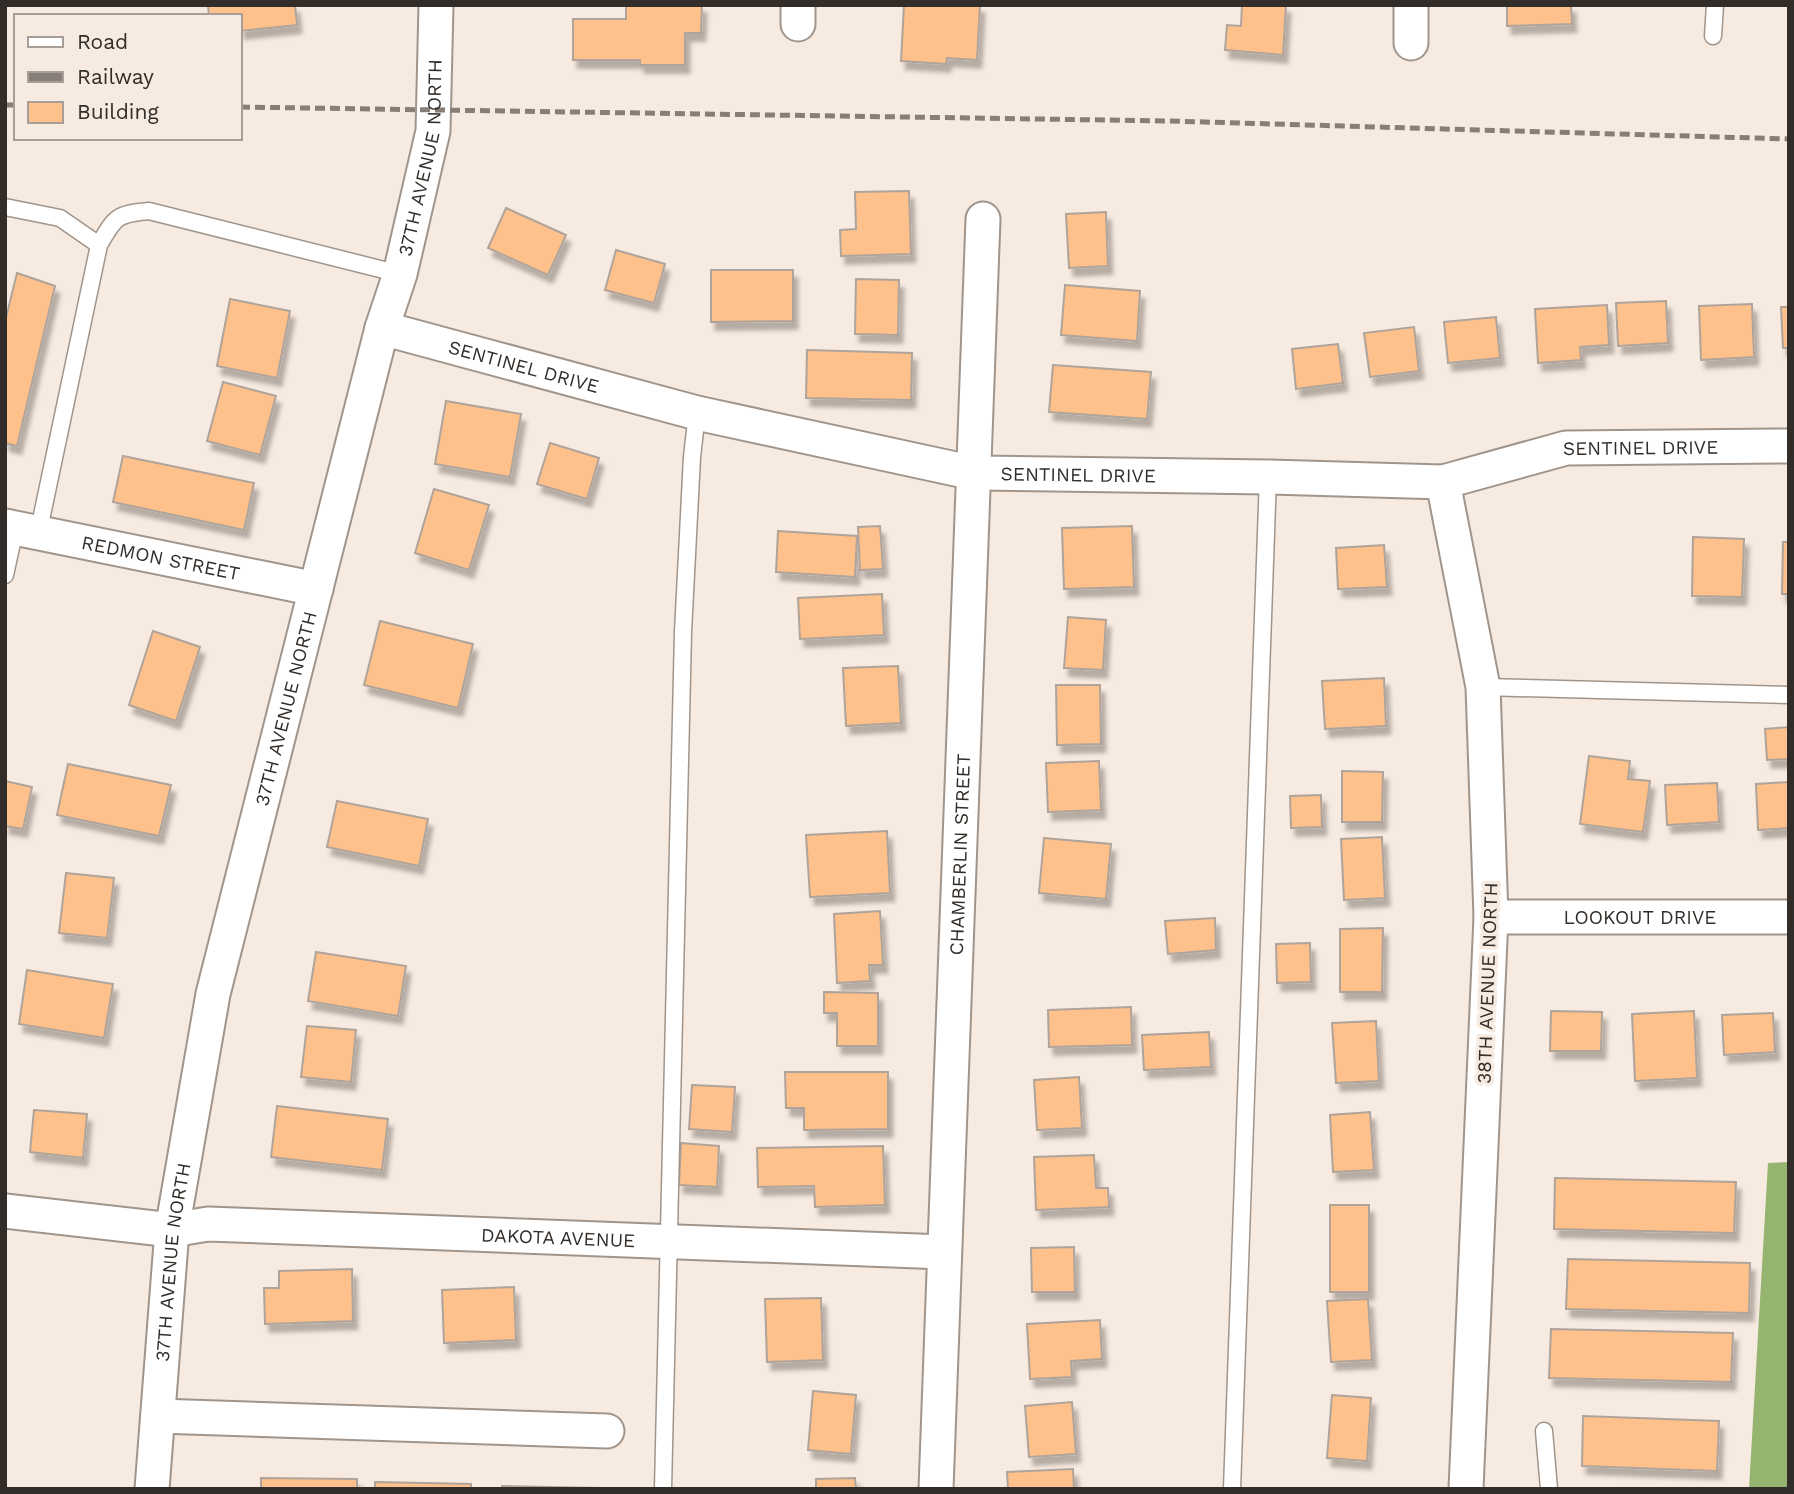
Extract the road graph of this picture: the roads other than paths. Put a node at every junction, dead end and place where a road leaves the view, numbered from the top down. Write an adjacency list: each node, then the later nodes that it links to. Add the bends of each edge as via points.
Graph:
1 (436, 5): 9 (street, 37TH AVENUE NORTH, via 433,131)
2 (1411, 5): 5 (street)
3 (1716, 5): 4 (lane)
4 (1713, 36)
5 (1411, 43)
6 (5, 207): 8 (lane, via 60,218)
7 (983, 219): 13 (street, CHAMBERLIN STREET)
8 (99, 245): 9 (lane, via 113,220 129,212 149,211); 16 (lane)
9 (400, 274): 10 (street, 37TH AVENUE NORTH)
10 (382, 328): 11 (street, SENTINEL DRIVE); 18 (street, 37TH AVENUE NORTH)
11 (696, 413): 13 (street, SENTINEL DRIVE); 25 (lane, via 683,632)
12 (1789, 446): 15 (street, SENTINEL DRIVE, via 1566,448)
13 (974, 473): 14 (street, SENTINEL DRIVE); 26 (street, CHAMBERLIN STREET)
14 (1268, 477): 15 (street, SENTINEL DRIVE); 33 (lane)
15 (1443, 482): 19 (street, 38TH AVENUE NORTH)
16 (20, 529): 17 (lane); 18 (street, REDMON STREET)
17 (5, 575)
18 (316, 589): 24 (street, 37TH AVENUE NORTH, via 213,994)
19 (1483, 687): 20 (lane); 21 (street, 38TH AVENUE NORTH)
20 (1789, 695)
21 (1491, 916): 22 (street, LOOKOUT DRIVE); 34 (street, 38TH AVENUE NORTH)
22 (1789, 917)
23 (5, 1211): 24 (street, DAKOTA AVENUE)
24 (172, 1230): 25 (street, DAKOTA AVENUE, via 208,1224); 27 (street, 37TH AVENUE NORTH)
25 (668, 1241): 26 (street, DAKOTA AVENUE); 31 (lane)
26 (944, 1252): 32 (street, CHAMBERLIN STREET)
27 (158, 1416): 28 (street); 30 (street, 37TH AVENUE NORTH)
28 (607, 1431)
29 (1544, 1431): 35 (lane)
30 (152, 1489)
31 (663, 1489)
32 (936, 1489)
33 (1232, 1489)
34 (1466, 1489)
35 (1549, 1489)

